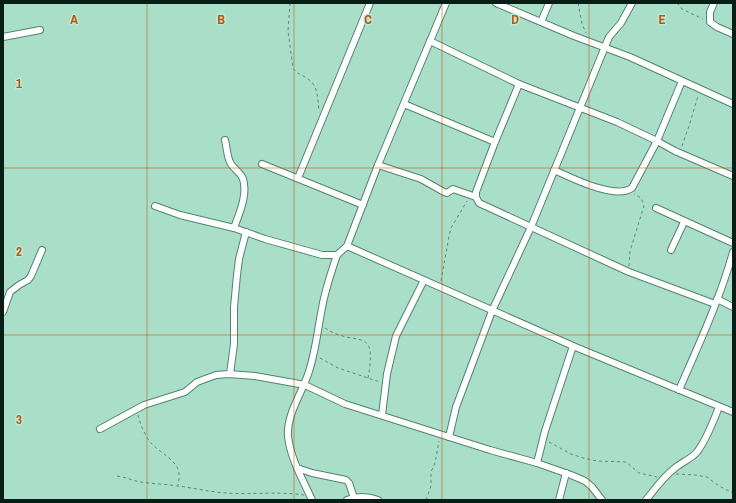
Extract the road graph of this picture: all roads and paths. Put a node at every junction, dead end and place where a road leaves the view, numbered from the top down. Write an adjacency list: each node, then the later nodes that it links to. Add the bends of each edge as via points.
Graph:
1 (290, 3): 24 (path, via 288,31 293,68 315,86)
2 (370, 3): 24 (street)
3 (446, 3): 15 (street)
4 (496, 3): 10 (street)
5 (549, 3): 10 (street)
6 (578, 3): 16 (path, via 582,24)
7 (632, 3): 17 (street)
8 (677, 3): 11 (path, via 682,9)
9 (714, 3): 11 (street, via 710,12)
10 (541, 22): 16 (street)
11 (710, 22): 13 (street)
12 (40, 30): 14 (street)
13 (733, 34)
14 (3, 37)
15 (430, 41): 19 (street); 21 (street)
16 (592, 42): 17 (street)
17 (605, 47): 18 (street); 23 (street)
18 (682, 81): 20 (street); 26 (street)
19 (519, 84): 23 (street); 27 (street)
20 (700, 89): 22 (street); 28 (path)
21 (404, 104): 27 (street); 30 (street)
22 (733, 104)
23 (580, 107): 26 (street); 31 (street)
24 (321, 122): 33 (street)
25 (225, 140): 41 (street, via 228,158 243,178 244,187 243,201)
26 (657, 141): 28 (street); 34 (street, via 634,185)
27 (495, 142): 35 (street)
28 (679, 153): 32 (street)
29 (262, 164): 33 (street)
30 (378, 165): 35 (street, via 425,181 447,193 453,189); 36 (street)
31 (554, 170): 34 (street, via 602,189); 40 (street)
32 (733, 176)
33 (298, 178): 36 (street)
34 (628, 191): 49 (path, via 641,198 644,206 630,251)
35 (473, 196): 40 (street, via 479,203); 51 (path, via 451,228)
36 (364, 205): 44 (street)
37 (154, 206): 41 (street)
38 (656, 208): 39 (street)
39 (684, 222): 43 (street); 46 (street)
40 (531, 227): 49 (street); 54 (street)
41 (234, 228): 42 (street)
42 (246, 232): 48 (street, via 322,255); 59 (street, via 237,275)
43 (733, 243)
44 (347, 246): 48 (street); 50 (street)
45 (42, 250): 55 (street, via 28,280 10,292)
46 (671, 250)
47 (733, 252): 52 (street)
48 (337, 255): 56 (street, via 327,285)
49 (629, 272): 52 (street)
50 (424, 280): 51 (street); 61 (street, via 398,330)
51 (440, 288): 54 (street)
52 (716, 301): 53 (street); 63 (street)
53 (733, 307)
54 (492, 311): 57 (street); 70 (street, via 456,407)
55 (3, 312)
56 (320, 325): 58 (street); 60 (path, via 336,334 367,343 371,352)
57 (573, 346): 63 (street); 71 (street)
58 (314, 356): 60 (path, via 338,368); 62 (street)
59 (230, 374): 62 (street); 65 (street, via 205,379 185,392)
60 (368, 378): 61 (path)
61 (386, 384): 67 (street)
62 (305, 385): 67 (street, via 345,404); 73 (street, via 289,424 288,437)
63 (680, 390): 64 (street)
64 (719, 407): 66 (street); 76 (street, via 696,453)
65 (136, 409): 68 (street); 77 (path, via 139,421 152,443 177,467)
66 (733, 412)
67 (382, 416): 69 (street)
68 (100, 429)
69 (441, 435): 70 (street); 83 (path)
70 (449, 438): 72 (street)
71 (543, 439): 72 (street); 76 (path, via 583,458 626,462 639,473 652,477)
72 (537, 463): 74 (street)
73 (297, 468): 79 (street); 80 (street, via 346,480)
74 (566, 473): 84 (street); 85 (street, via 585,481)
75 (118, 476): 77 (path, via 133,481)
76 (666, 476): 78 (path, via 702,475); 86 (street)
77 (178, 486): 79 (path, via 225,493 286,493)
78 (733, 493)
79 (311, 498)
80 (354, 498): 81 (street); 82 (street)
81 (347, 500)
82 (378, 500)
83 (426, 500)
84 (558, 500)
85 (602, 500)
86 (646, 500)

